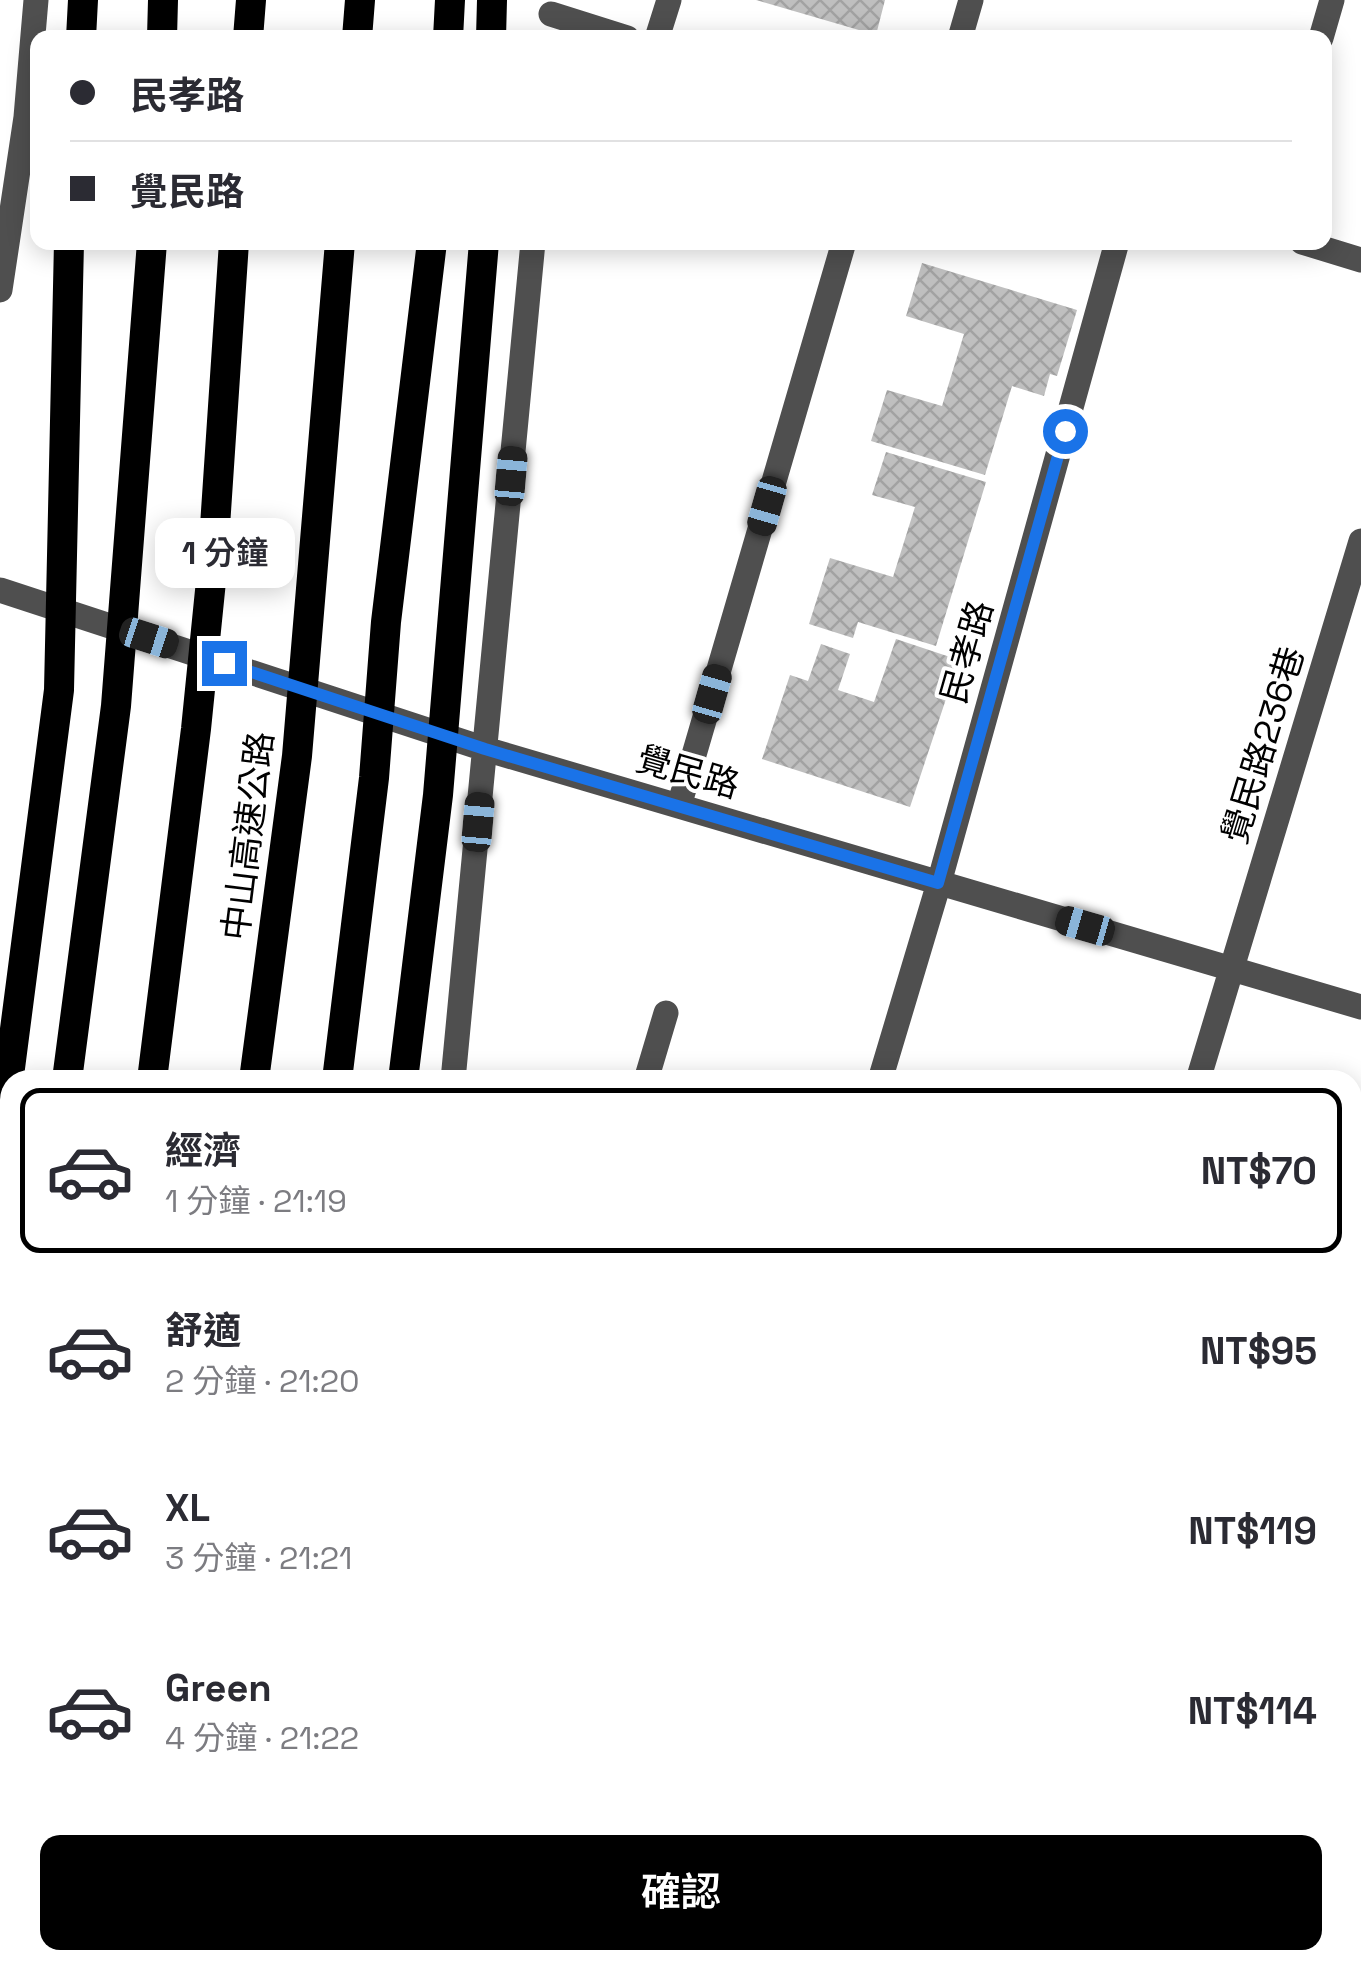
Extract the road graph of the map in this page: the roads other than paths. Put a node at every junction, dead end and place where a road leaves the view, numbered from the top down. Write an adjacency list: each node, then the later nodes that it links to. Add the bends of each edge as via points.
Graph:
1 (36, 0): 12 (street)
2 (83, 0): 13 (highway)
3 (163, 0): 14 (highway)
4 (250, 0): 15 (highway)
5 (360, 0): 16 (highway)
6 (450, 0): 17 (highway)
7 (492, 0): 18 (highway)
8 (668, 0): 20 (street)
9 (971, 0): 21 (street)
10 (1332, 0): 22 (street)
11 (550, 17): 19 (street)
12 (33, 30)
13 (81, 30)
14 (162, 30)
15 (248, 30)
16 (358, 30)
17 (448, 30)
18 (491, 30)
19 (598, 30)
20 (659, 30)
21 (962, 30)
22 (1323, 30)
23 (30, 70): 25 (street)
24 (0, 111): 25 (street)
25 (26, 117): 37 (street)
26 (68, 250): 46 (highway, via 59,690)
27 (151, 250): 47 (highway, via 116,706)
28 (233, 250): 48 (highway, 中山高速公路, via 212,571)
29 (339, 250): 49 (highway, 中山高速公路, via 297,756)
30 (431, 250): 50 (highway)
31 (483, 250): 51 (highway, via 438,795)
32 (532, 250): 40 (street)
33 (842, 250): 41 (street)
34 (1116, 250): 42 (street, 民孝路)
35 (1328, 250): 36 (street)
36 (1361, 260)
37 (0, 290)
38 (1361, 541): 43 (street, 覺民路236巷)
39 (0, 590): 40 (street, 覺民路)
40 (485, 749): 41 (street, 覺民路); 52 (street)
41 (679, 806): 42 (street, 覺民路)
42 (938, 883): 43 (street, 覺民路); 54 (street, 民孝路)
43 (1231, 969): 44 (street, 覺民路); 55 (street, 覺民路236巷)
44 (1361, 1008)
45 (666, 1013): 53 (street)
46 (10, 1070)
47 (67, 1070)
48 (153, 1070)
49 (255, 1070)
50 (339, 1070)
51 (403, 1070)
52 (454, 1070)
53 (649, 1070)
54 (883, 1070)
55 (1201, 1070)

